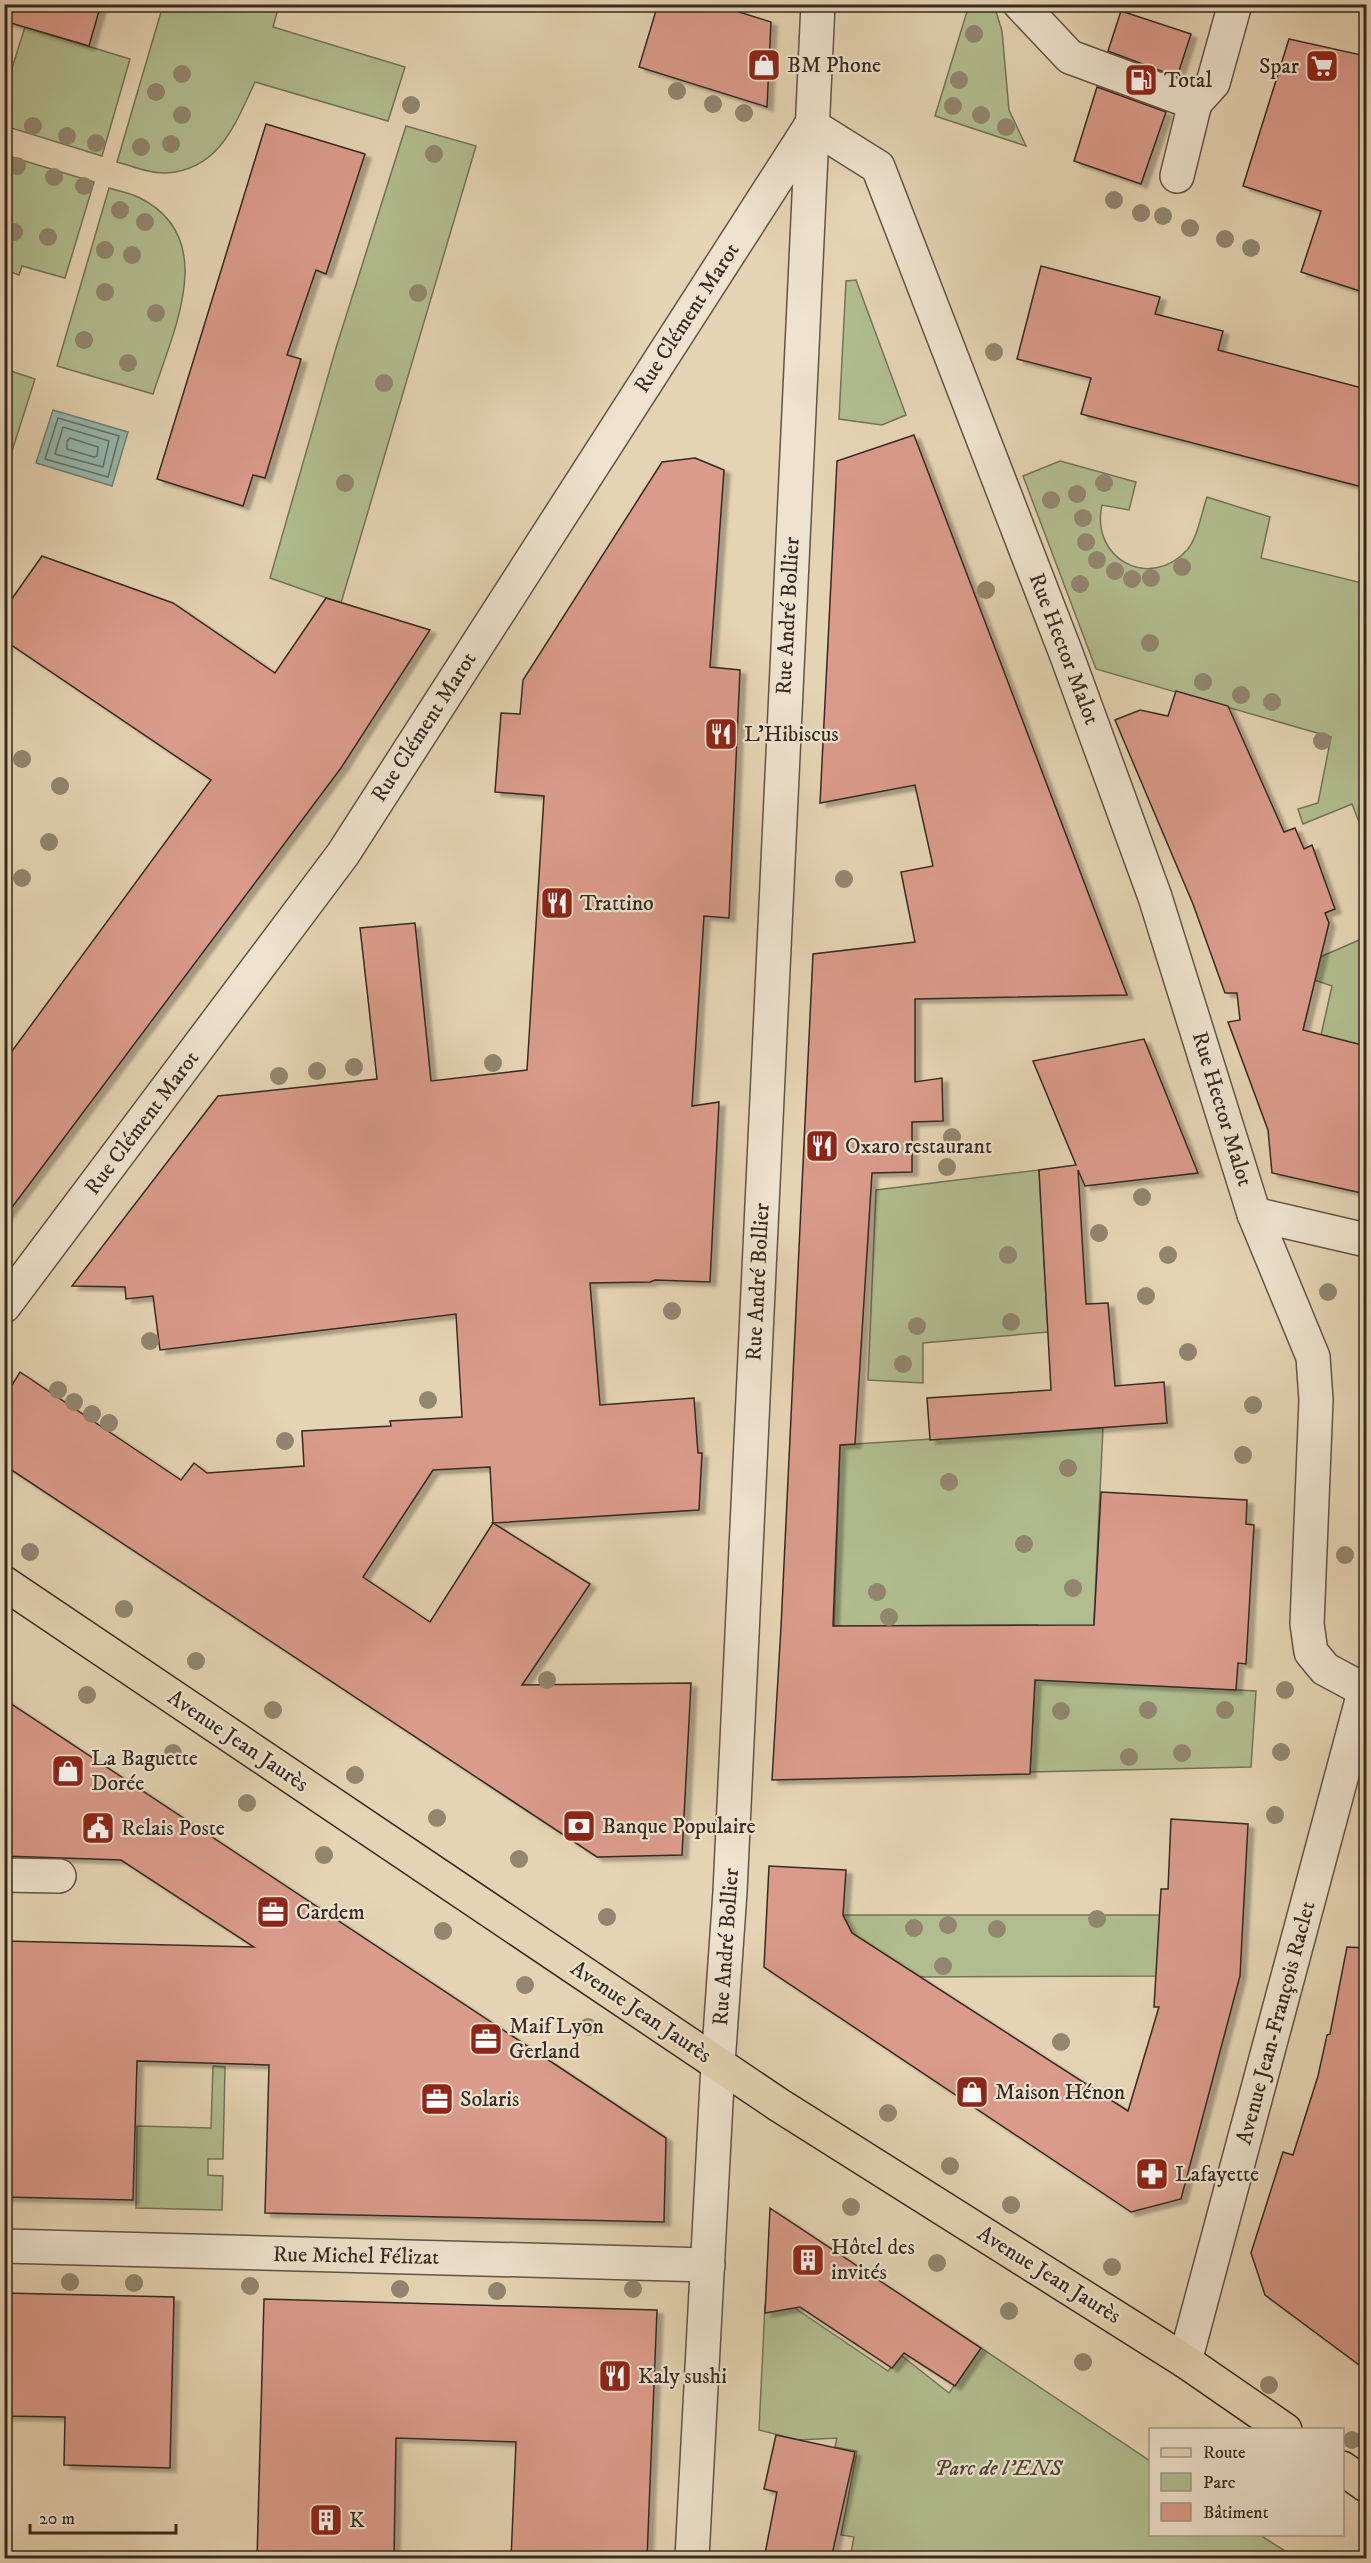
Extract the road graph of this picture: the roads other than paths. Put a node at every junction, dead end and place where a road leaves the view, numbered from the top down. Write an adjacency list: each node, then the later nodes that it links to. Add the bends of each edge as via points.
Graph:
1 (818, 4): 5 (street, Rue André Bollier)
2 (1020, 4): 4 (street, via 1070,57)
3 (1235, 4): 4 (street, via 1213,83)
4 (1195, 103): 6 (street)
5 (811, 125): 7 (street, Rue Hector Malot, via 878,167 1068,656 1155,897); 9 (street, Rue Clément Marot, via 343,854); 14 (street, Rue André Bollier, via 732,1868)
6 (1177, 176)
7 (1254, 1214): 8 (street, Rue Hector Malot); 11 (street, Rue Hector Malot, via 1313,1357 1316,1400 1307,1624 1311,1652 1325,1670)
8 (1366, 1240)
9 (4, 1306)
10 (4, 1583): 14 (main road, Avenue Jean Jaurès)
11 (1366, 1688): 17 (street, Avenue Jean-François Raclet)
12 (4, 1875): 13 (street)
13 (59, 1876)
14 (718, 2064): 16 (street, Rue André Bollier); 17 (main road, Avenue Jean Jaurès)
15 (4, 2246): 16 (street, Rue Michel Félizat)
16 (708, 2265): 21 (street, Rue André Bollier)
17 (1185, 2361): 18 (main road, Avenue Jean Jaurès)
18 (1282, 2428)
19 (1344, 2470): 20 (main road)
20 (1366, 2485)
21 (692, 2559)

